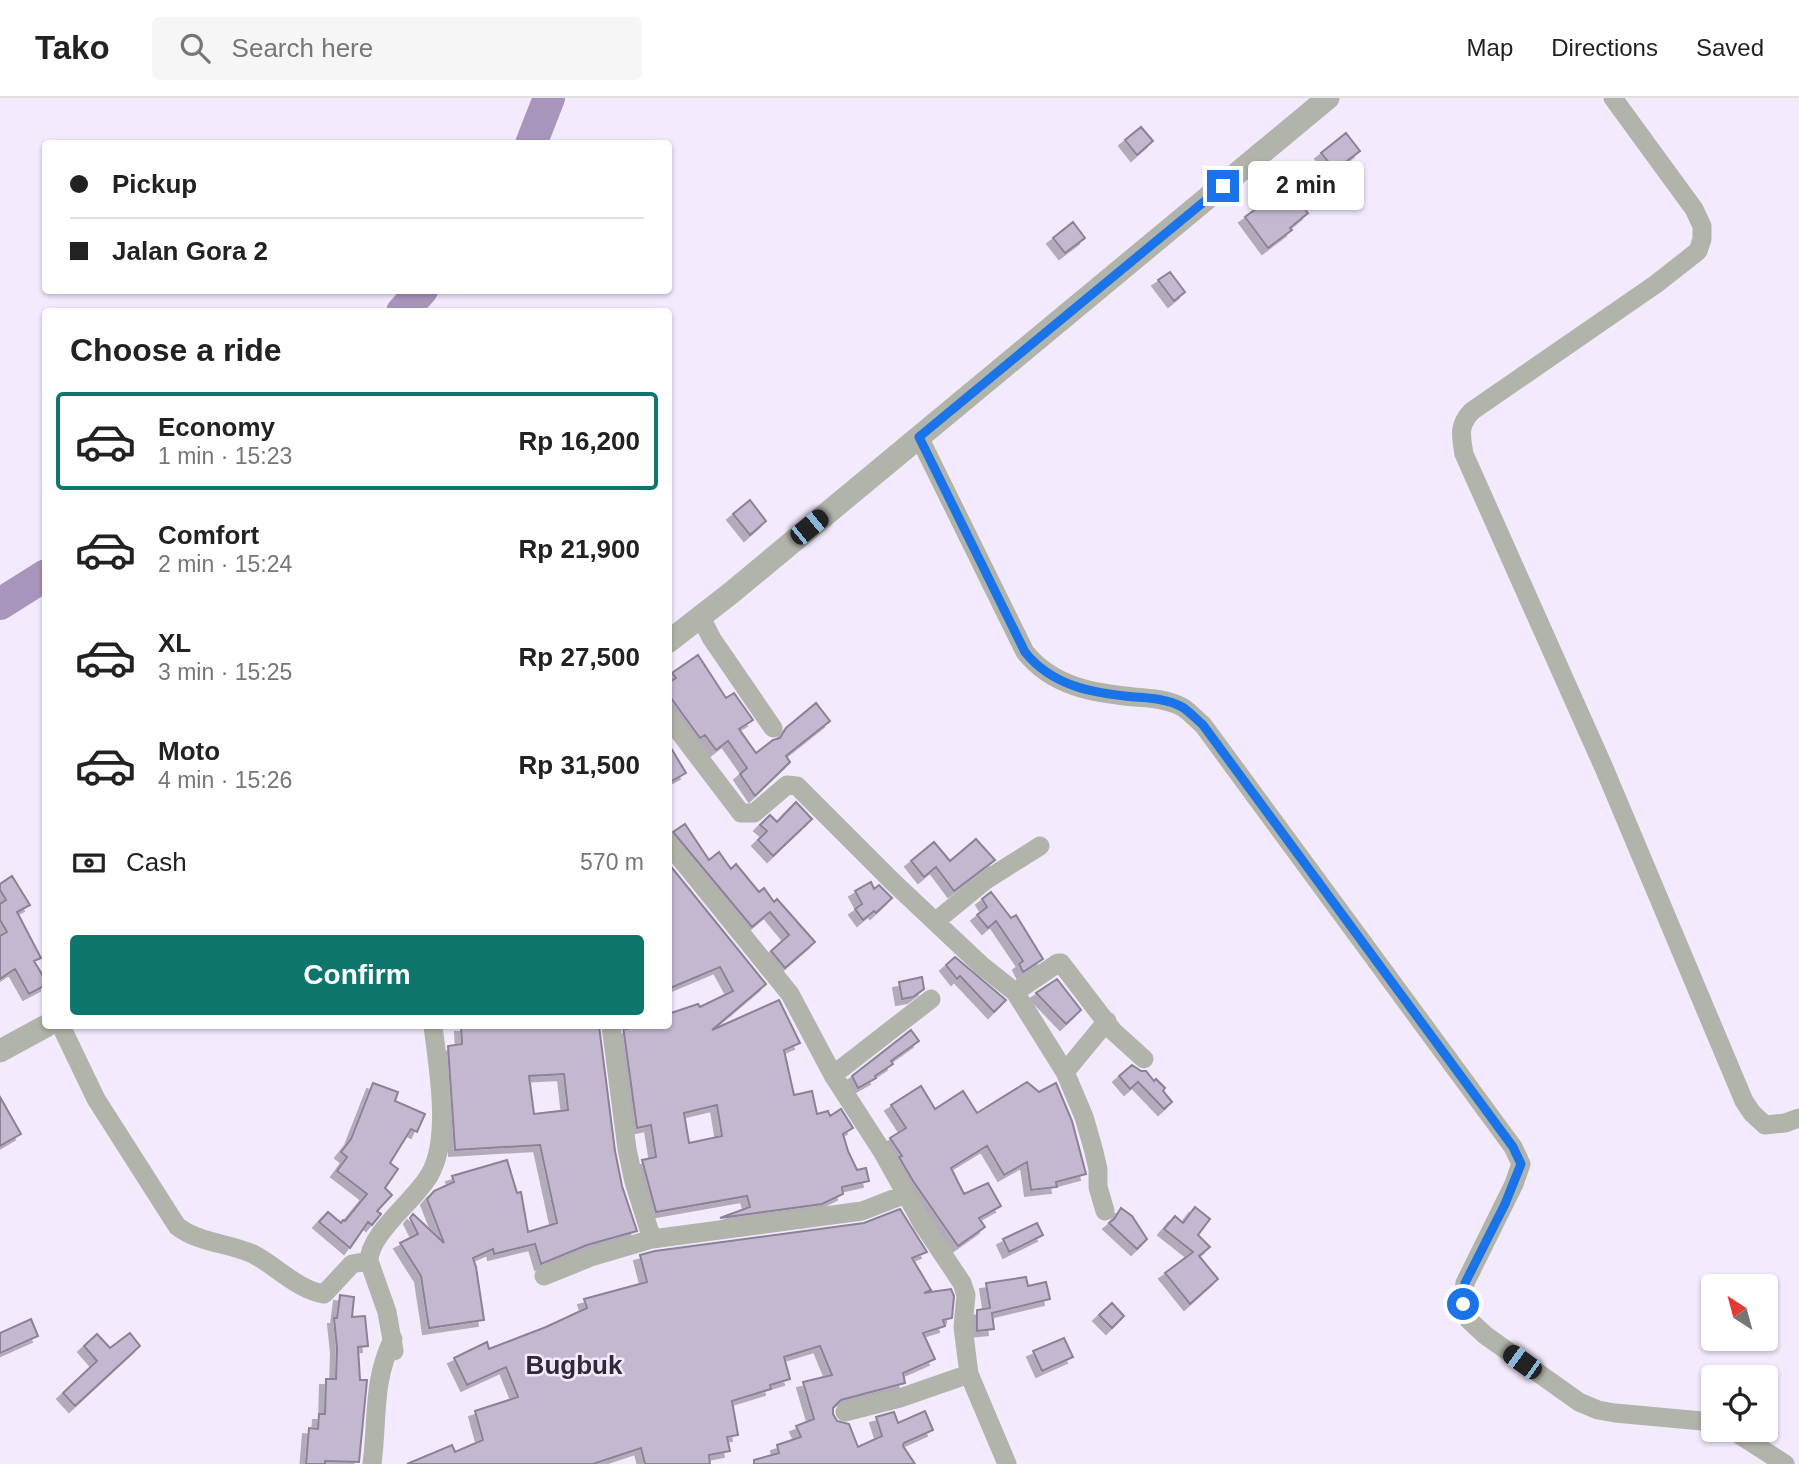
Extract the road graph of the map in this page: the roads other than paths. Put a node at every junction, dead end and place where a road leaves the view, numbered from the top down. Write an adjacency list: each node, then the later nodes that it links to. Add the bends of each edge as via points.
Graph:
1 (1328, 98): 3 (street)
2 (1613, 98): 22 (street, via 1694,209 1702,226 1698,251 1472,411 1461,431 1464,454 1604,768 1744,1101 1765,1125)
3 (919, 437): 4 (street); 32 (street, via 1025,652 1037,667 1076,687 1102,694 1165,701 1182,707 1203,725 1513,1147 1521,1164 1514,1184 1465,1283 1463,1304 1469,1320 1579,1402 1615,1413)
4 (700, 617): 5 (street); 7 (street)
5 (672, 639)
6 (672, 721): 10 (street, via 741,813 754,813 787,785 794,785)
7 (773, 727)
8 (1040, 846): 10 (street, via 986,880)
9 (672, 848): 21 (street, via 790,994)
10 (936, 920): 11 (street)
11 (1015, 992): 13 (street, via 1060,963); 20 (street)
12 (931, 999): 21 (street)
13 (1107, 1021): 19 (street); 20 (street)
14 (42, 1028): 18 (street)
15 (62, 1029): 26 (street, via 96,1100 177,1226 252,1254 304,1287 324,1294 352,1264)
16 (433, 1029): 26 (street, via 440,1082 439,1150 430,1175 378,1239)
17 (611, 1029): 25 (street, via 627,1149)
18 (0, 1051)
19 (1144, 1059)
20 (1065, 1072): 24 (street, via 1088,1131)
21 (833, 1074): 23 (street)
22 (1799, 1118)
23 (906, 1194): 25 (street, via 862,1210); 30 (street, via 965,1289 963,1327)
24 (1105, 1211)
25 (652, 1239): 27 (street)
26 (369, 1261): 28 (street)
27 (544, 1276)
28 (393, 1339): 29 (street); 34 (street, via 377,1386)
29 (395, 1364)
30 (969, 1374): 31 (street); 35 (street)
31 (845, 1412)
32 (1701, 1421)
33 (1751, 1442): 36 (street)
34 (372, 1464)
35 (1007, 1464)
36 (1785, 1464)

